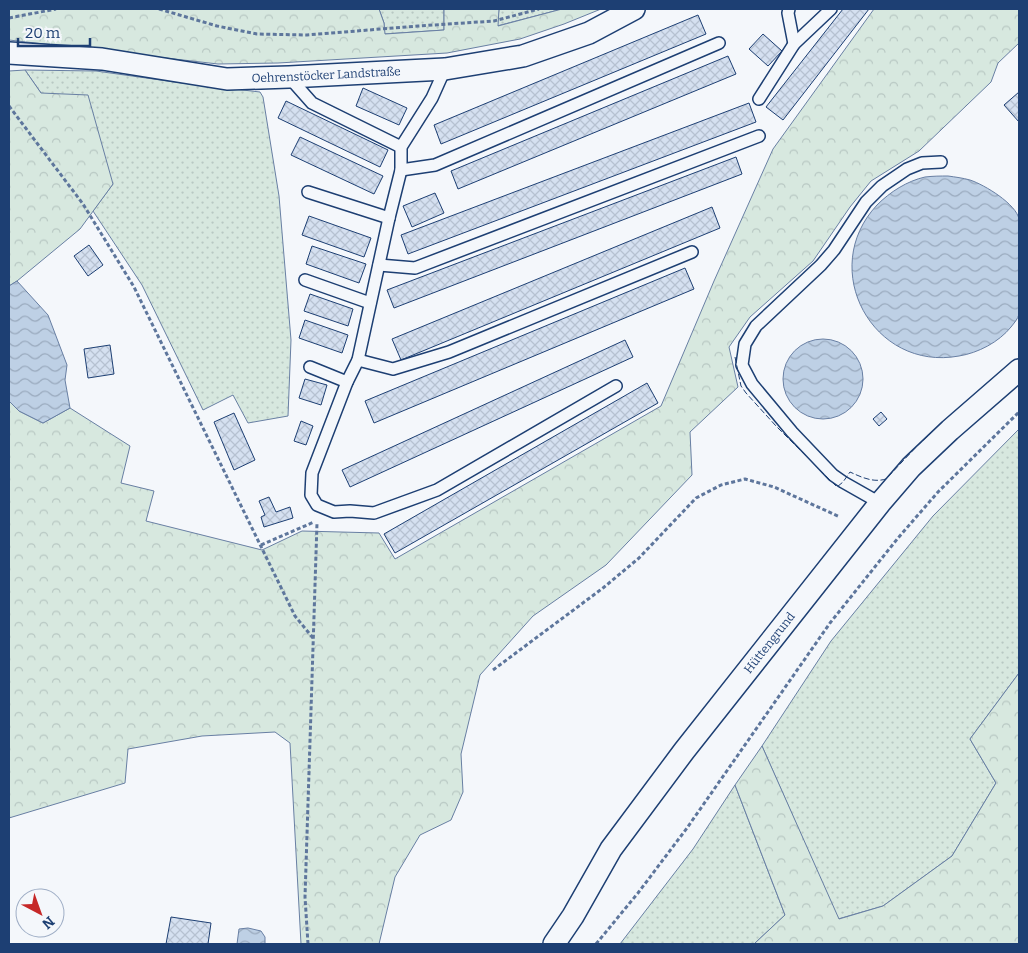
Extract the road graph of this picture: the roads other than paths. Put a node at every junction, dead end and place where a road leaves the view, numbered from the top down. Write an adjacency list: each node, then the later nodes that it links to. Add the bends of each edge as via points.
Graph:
1 (634, 9): 7 (street, Oehrenstöcker Landstraße, via 588,33 523,56)
2 (789, 9): 5 (lane)
3 (831, 9): 5 (lane)
4 (719, 43): 13 (lane, via 435,165)
5 (794, 44): 9 (lane)
6 (9, 53): 8 (street, Oehrenstöcker Landstraße, via 102,59 227,79)
7 (445, 69): 8 (street, Oehrenstöcker Landstraße); 11 (lane, via 432,98)
8 (289, 77): 11 (lane, via 312,103)
9 (759, 99)
10 (759, 136): 17 (lane, via 415,268)
11 (401, 147): 13 (lane)
12 (941, 162): 25 (lane, via 922,163 907,169 882,186 866,202 821,265 756,326 745,344 742,365 752,384 792,432 834,475)
13 (402, 170): 15 (lane)
14 (308, 192): 15 (lane)
15 (389, 218): 17 (lane)
16 (692, 252): 20 (lane, via 449,352 393,369)
17 (379, 265): 19 (lane)
18 (305, 280): 19 (lane)
19 (370, 303): 20 (lane)
20 (358, 360): 23 (lane)
21 (310, 367): 23 (lane)
22 (1019, 370): 25 (street, Hüttengrund, via 911,467)
23 (347, 382): 24 (lane, via 312,473 311,495 317,505 334,512 374,513 438,490)
24 (616, 386)
25 (880, 503): 26 (street, Hüttengrund, via 611,849)
26 (554, 944)

